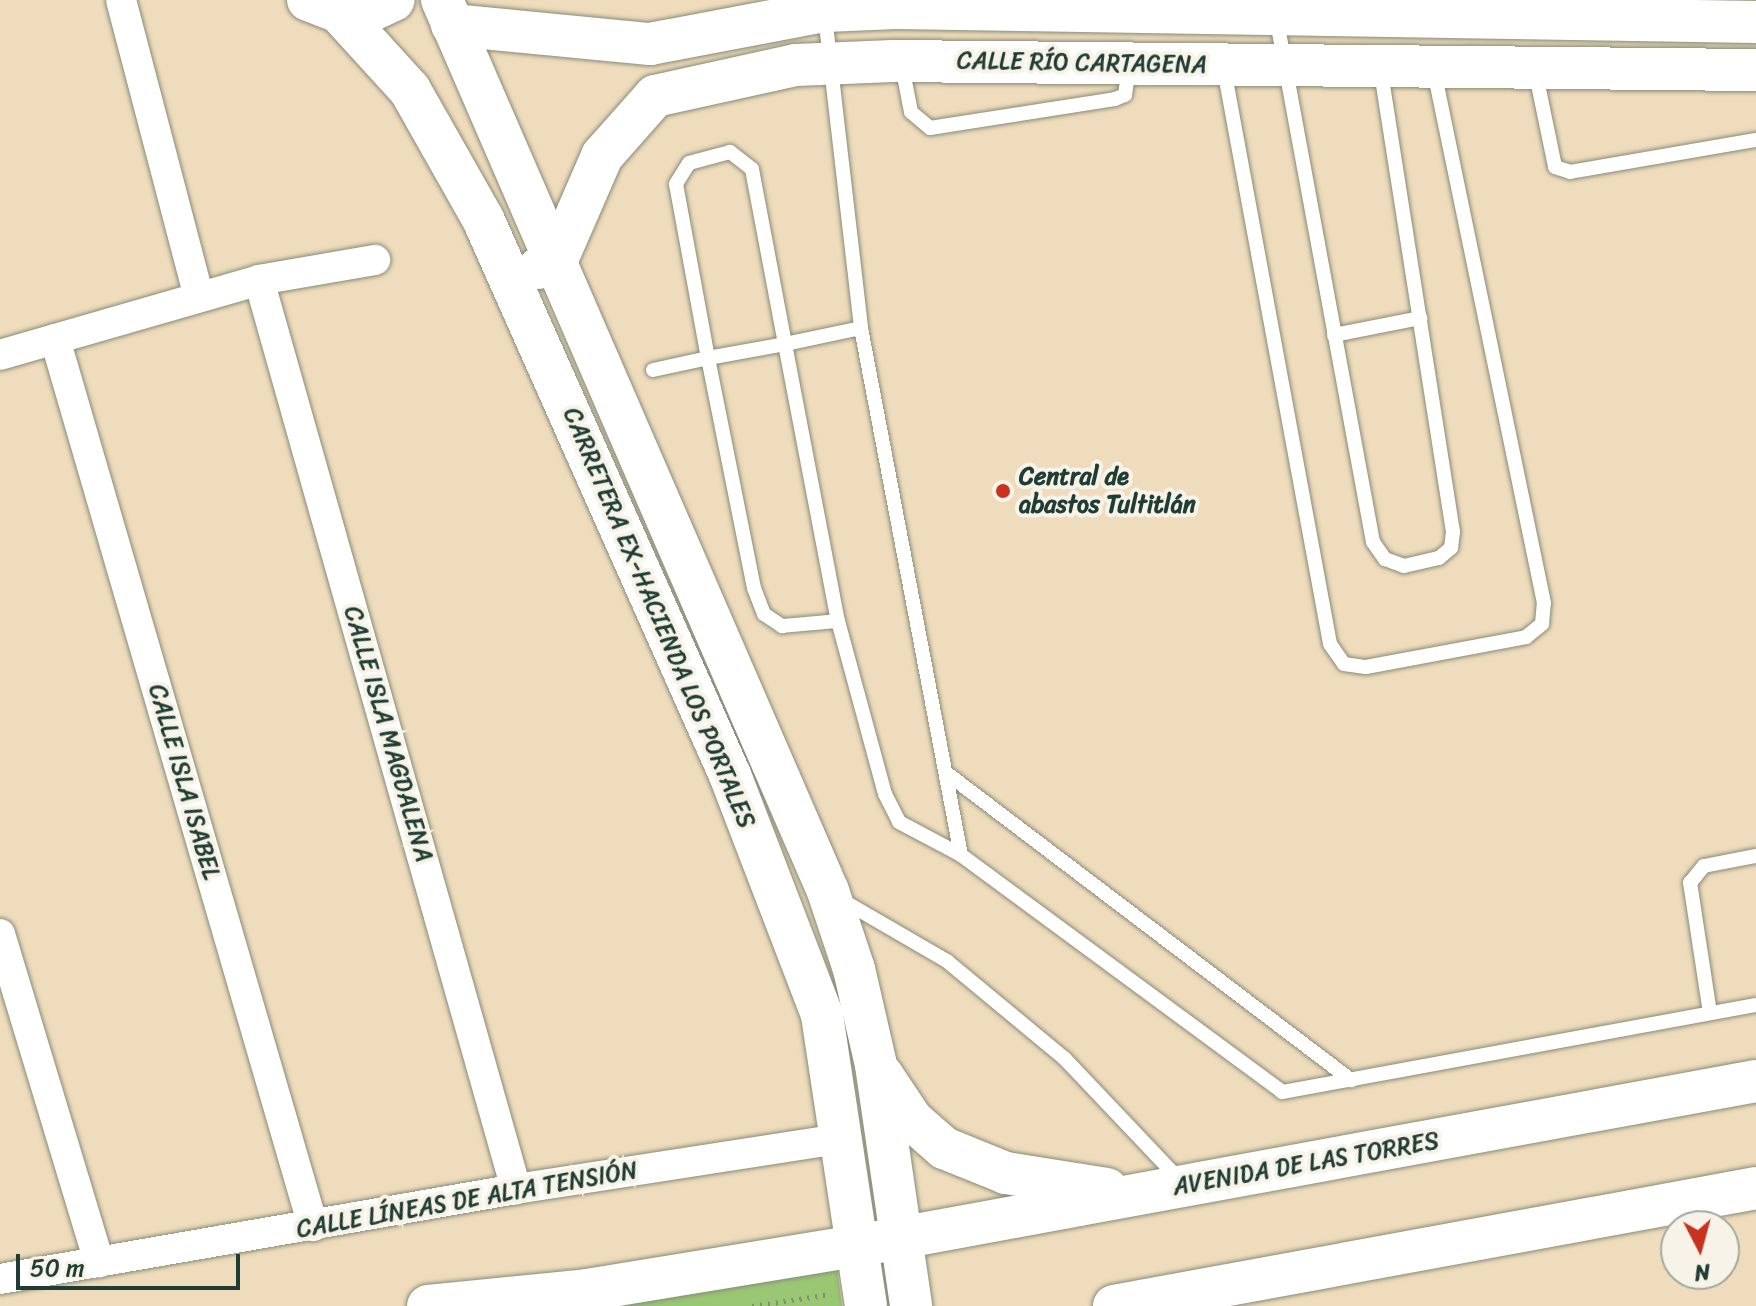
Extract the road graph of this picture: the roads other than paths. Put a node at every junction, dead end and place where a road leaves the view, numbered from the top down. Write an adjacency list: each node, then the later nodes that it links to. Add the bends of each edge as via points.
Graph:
1 (121, 0): 24 (street)
2 (394, 0): 3 (main road, via 370,11)
3 (323, 6): 22 (main road, CARRETERA EX-HACIENDA LOS PORTALES, via 410,90)
4 (825, 11): 6 (main road); 8 (main road); 10 (lane)
5 (447, 13): 8 (main road); 21 (main road, CARRETERA EX-HACIENDA LOS PORTALES)
6 (1276, 15): 7 (main road); 13 (lane)
7 (1756, 22)
8 (650, 44): 18 (main road)
9 (901, 61): 10 (main road, CALLE RÍO CARTAGENA); 11 (main road, CALLE RÍO CARTAGENA); 11 (lane, via 911,112 930,128 1115,99 1125,95)
10 (828, 62): 18 (main road, CALLE RÍO CARTAGENA); 26 (lane)
11 (1130, 63): 12 (main road, CALLE RÍO CARTAGENA)
12 (1223, 64): 13 (main road, CALLE RÍO CARTAGENA); 15 (lane, via 1330,644 1344,664 1366,667 1526,637 1542,624 1544,603)
13 (1282, 65): 14 (main road, CALLE RÍO CARTAGENA); 27 (lane)
14 (1380, 66): 15 (main road, CALLE RÍO CARTAGENA); 25 (lane)
15 (1433, 66): 16 (main road, CALLE RÍO CARTAGENA)
16 (1534, 67): 17 (main road, CALLE RÍO CARTAGENA); 19 (lane, via 1555,167 1570,172)
17 (1756, 70)
18 (655, 96): 21 (main road, via 602,156)
19 (1756, 140)
20 (375, 260): 23 (street)
21 (556, 262): 22 (main road); 34 (main road, CARRETERA EX-HACIENDA LOS PORTALES)
22 (512, 278): 35 (main road, CARRETERA EX-HACIENDA LOS PORTALES)
23 (259, 280): 24 (street); 49 (street, CALLE ISLA MAGDALENA)
24 (199, 297): 28 (street)
25 (1420, 318): 27 (lane); 27 (lane, via 1453,532 1451,548 1439,558 1404,566 1385,559 1373,542)
26 (861, 328): 29 (lane); 36 (lane)
27 (1334, 335)
28 (55, 339): 30 (street); 51 (street, CALLE ISLA ISABEL)
29 (785, 344): 31 (lane); 31 (lane, via 752,169 730,152 689,163 676,184); 33 (lane)
30 (0, 355)
31 (708, 358): 32 (lane); 33 (lane, via 754,588 764,614 782,626)
32 (653, 370)
33 (838, 621): 37 (lane, via 885,794 899,822)
34 (771, 760): 35 (main road); 39 (main road, CARRETERA EX-HACIENDA LOS PORTALES)
35 (730, 775): 46 (main road, CARRETERA EX-HACIENDA LOS PORTALES, via 822,1015)
36 (949, 775): 37 (lane); 44 (lane)
37 (961, 855): 44 (lane, via 1282,1092)
38 (1756, 856): 42 (lane, via 1704,866 1690,883)
39 (828, 891): 43 (main road, CARRETERA EX-HACIENDA LOS PORTALES, via 854,969); 47 (lane, via 947,961 1065,1059)
40 (0, 934): 54 (street)
41 (1756, 1005): 42 (lane)
42 (1710, 1013): 44 (lane)
43 (876, 1065): 50 (main road, via 912,1120 944,1148 1006,1173); 52 (main road, CARRETERA EX-HACIENDA LOS PORTALES)
44 (1351, 1080)
45 (1756, 1081): 47 (main road, AVENIDA DE LAS TORRES)
46 (840, 1139): 49 (street, CALLE LÍNEAS DE ALTA TENSIÓN); 53 (main road, CARRETERA EX-HACIENDA LOS PORTALES)
47 (1185, 1186): 50 (main road, AVENIDA DE LAS TORRES)
48 (1756, 1188): 57 (main road)
49 (516, 1189): 51 (street, CALLE LÍNEAS DE ALTA TENSIÓN)
50 (1140, 1194): 52 (main road, AVENIDA DE LAS TORRES)
51 (313, 1226): 54 (street, CALLE LÍNEAS DE ALTA TENSIÓN)
52 (900, 1238): 53 (main road, AVENIDA DE LAS TORRES); 59 (main road, CARRETERA EX-HACIENDA LOS PORTALES)
53 (856, 1246): 56 (main road, CARRETERA EX-HACIENDA LOS PORTALES); 58 (main road, via 587,1290)
54 (99, 1262): 55 (street, CALLE LÍNEAS DE ALTA TENSIÓN)
55 (0, 1279)
56 (865, 1297)
57 (1184, 1300): 60 (main road)
58 (428, 1306)
59 (911, 1306)
60 (1114, 1306)

